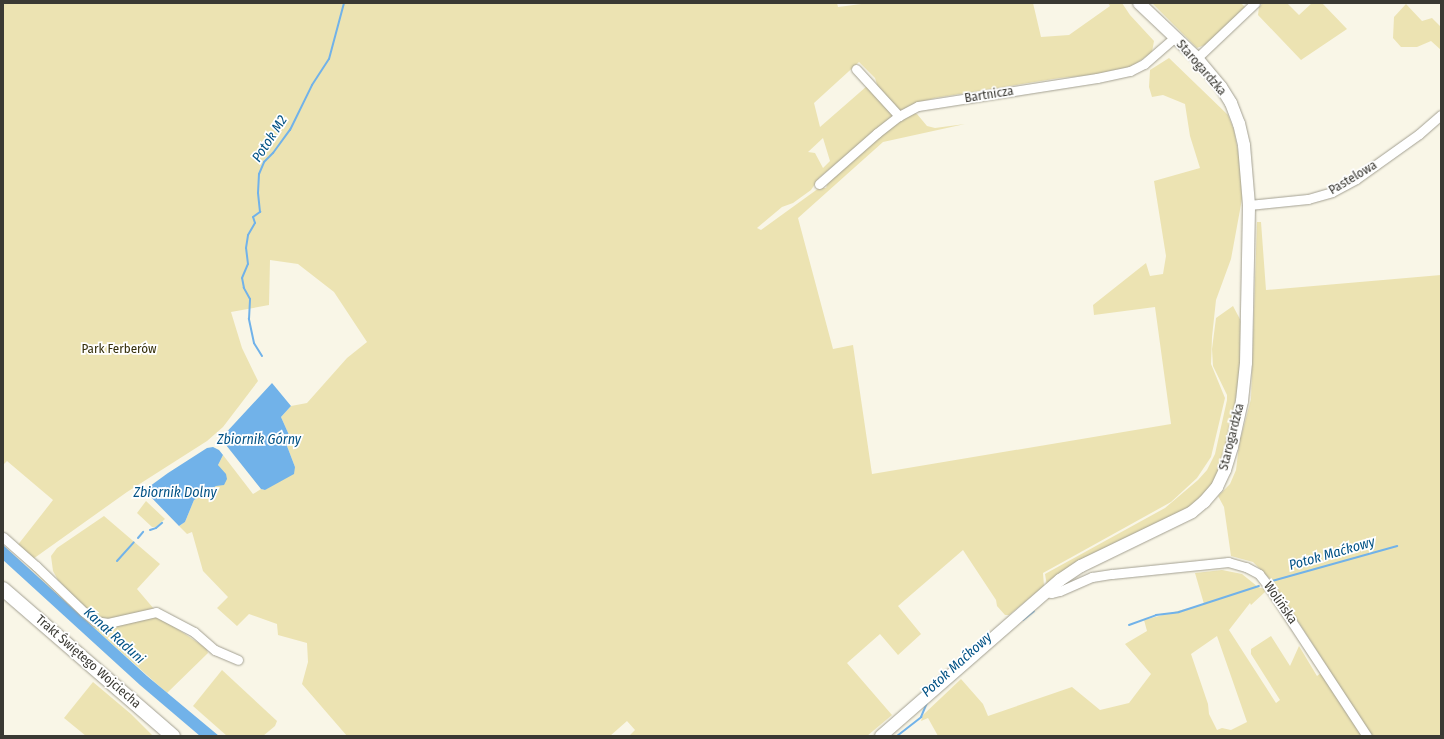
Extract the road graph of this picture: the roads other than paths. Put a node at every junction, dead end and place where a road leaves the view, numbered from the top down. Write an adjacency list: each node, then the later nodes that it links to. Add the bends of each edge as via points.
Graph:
1 (1139, 3): 3 (main road, Starogardzka)
2 (1255, 3): 4 (street)
3 (1175, 37): 4 (main road, Starogardzka); 7 (street, Bartnicza, via 1144,64 1130,71 918,106)
4 (1197, 58): 9 (main road, Starogardzka, via 1221,87 1239,124 1247,169)
5 (856, 69): 7 (street)
6 (1441, 114): 9 (street, Pastelowa, via 1419,134 1356,179 1332,192 1308,200)
7 (898, 116): 8 (street, Bartnicza)
8 (819, 184)
9 (1249, 205): 12 (main road, Starogardzka, via 1244,389 1232,447 1217,487 1192,512 1082,566)
10 (3, 537): 13 (street, via 95,621 108,623 156,612 194,632 215,650)
11 (3, 589): 14 (main road, Trakt Świętego Wojciecha)
12 (1046, 592): 15 (main road, Starogardzka); 16 (street, Wolińska, via 1060,591 1092,577 1112,574 1228,562 1246,567 1259,574 1270,587)
13 (238, 660)
14 (173, 736)
15 (881, 736)
16 (1367, 736)

